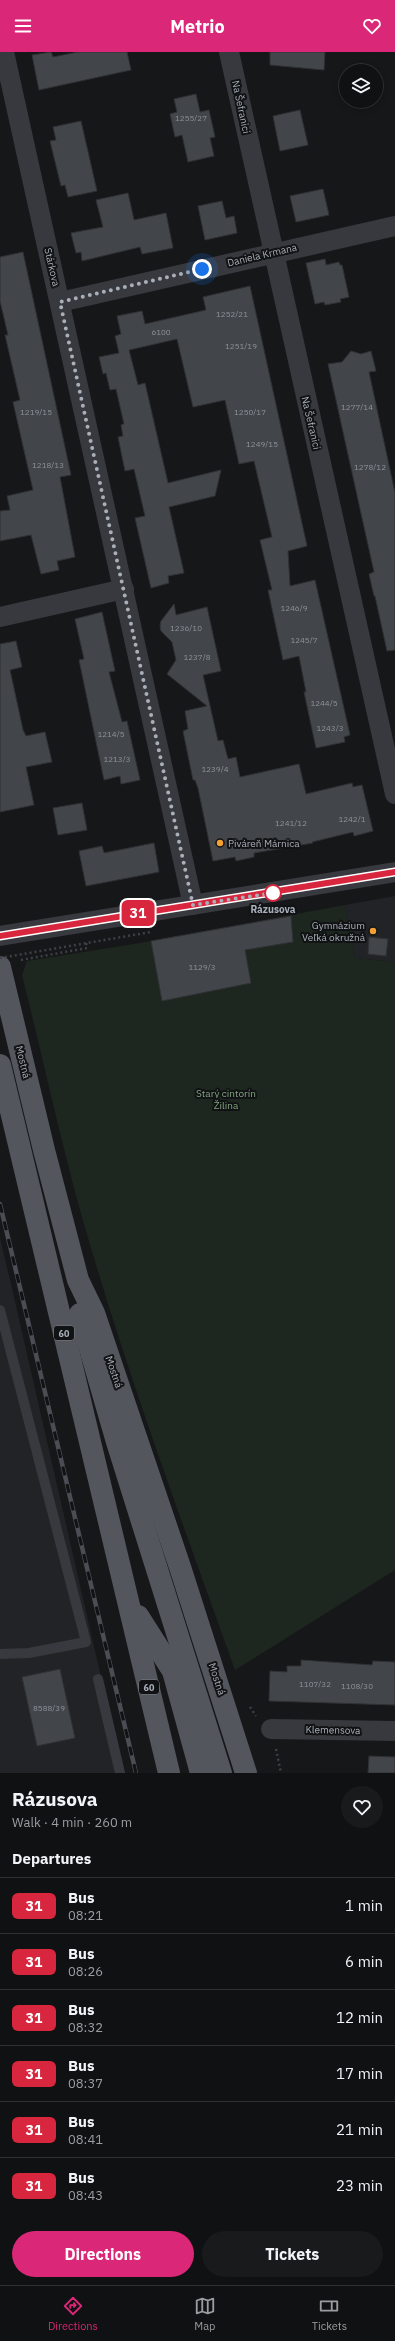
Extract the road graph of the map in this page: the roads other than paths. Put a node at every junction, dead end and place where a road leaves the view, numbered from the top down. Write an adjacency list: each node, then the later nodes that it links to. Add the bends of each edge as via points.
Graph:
1 (4, 52): 5 (street, Stárkova)
2 (229, 52): 4 (street, Na Šefranici)
3 (395, 226): 4 (street, Daniela Krmana)
4 (273, 253): 5 (street, Daniela Krmana); 8 (street, Na Šefranici)
5 (60, 302): 6 (street, Stárkova)
6 (124, 589): 7 (street); 10 (street, Stárkova)
7 (0, 618)
8 (395, 794)
9 (395, 872): 10 (street)
10 (193, 905): 11 (street)
11 (0, 936)
12 (8, 964): 14 (main road, Mostná, via 44,1150)
13 (0, 1065): 16 (main road, 60)
14 (78, 1280): 24 (main road, via 81,1320); 25 (main road, Mostná, via 94,1313)
15 (0, 1310): 17 (lane, via 86,1642 29,1653)
16 (128, 1601): 22 (main road, 60); 23 (main road, via 173,1671)
17 (0, 1654)
18 (98, 1679): 21 (lane)
19 (271, 1729): 20 (street, Klemensova)
20 (395, 1732)
21 (120, 1773)
22 (169, 1773)
23 (201, 1773)
24 (221, 1773)
25 (246, 1773)

